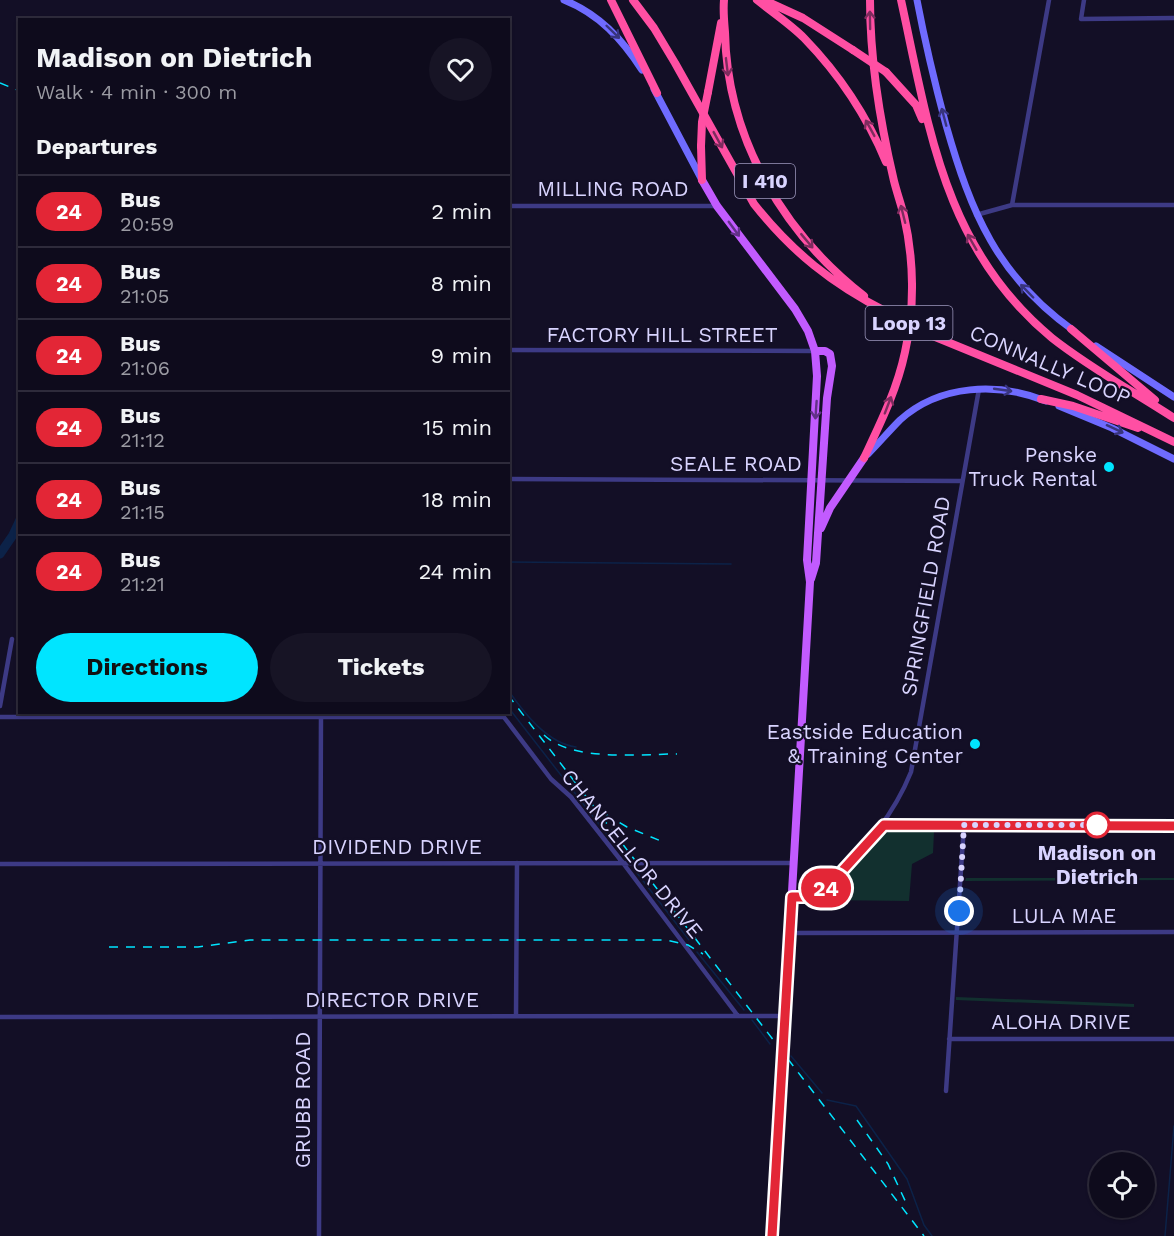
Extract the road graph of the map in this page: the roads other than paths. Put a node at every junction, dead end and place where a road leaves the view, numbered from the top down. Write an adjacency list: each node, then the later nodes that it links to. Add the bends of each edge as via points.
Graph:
1 (564, 0): 13 (main road, one-way to 13, via 589,12 621,39)
2 (610, 0): 13 (highway)
3 (633, 0): 22 (highway, one-way to 22, via 659,37 769,224 815,268 850,293)
4 (757, 0): 16 (highway, one-way to 4, via 869,127 833,71 803,36)
5 (764, 0): 14 (highway, bridge, via 803,18 886,72 916,105)
6 (870, 0): 16 (highway, Loop 13, one-way to 6, via 875,84)
7 (901, 0): 14 (highway, CONNALLY LOOP)
8 (917, 0): 21 (main road, one-way to 8, via 944,115)
9 (1049, 0): 17 (street)
10 (1084, 0): 12 (street, via 1081,19)
11 (724, 4): 15 (highway, Loop 13, bridge, via 702,122); 22 (highway, CONNALLY LOOP / I 410, one-way to 22, via 728,82 754,161 772,194 825,262)
12 (1174, 18)
13 (657, 93): 15 (main road)
14 (930, 136): 29 (highway, CONNALLY LOOP, one-way to 14, via 1060,344 1000,286 959,218)
15 (702, 180): 20 (main road, Loop 13)
16 (894, 182): 31 (highway, Loop 13, one-way to 16, via 898,377 911,312 910,252)
17 (1012, 205): 18 (street); 21 (street)
18 (1174, 205)
19 (510, 206): 20 (street, MILLING ROAD)
20 (717, 206): 25 (main road, Loop 13, one-way to 25, via 795,309)
21 (976, 215): 23 (main road, one-way to 21, via 1014,276)
22 (887, 312): 30 (highway, CONNALLY LOOP / I 410, bridge, via 923,332 1077,394)
23 (1071, 330): 27 (main road); 29 (highway)
24 (510, 350): 25 (street, FACTORY HILL STREET)
25 (815, 351): 34 (main road, Loop 13, one-way to 34); 34 (main road, Loop 13, via 827,352 832,361)
26 (979, 388): 28 (main road, one-way to 28); 31 (main road, via 948,394 914,409); 36 (street, SPRINGFIELD ROAD)
27 (1174, 397)
28 (1041, 399): 30 (highway); 32 (main road, one-way to 32, via 1111,427)
29 (1174, 417)
30 (1174, 442)
31 (864, 458): 35 (main road, Loop 13)
32 (1174, 459)
33 (510, 479): 34 (street, SEALE ROAD)
34 (816, 480): 35 (street, SEALE ROAD); 37 (main road, Loop 13); 38 (main road, Loop 13, via 807,560)
35 (848, 481): 36 (street, SEALE ROAD); 37 (main road, Loop 13, via 830,508)
36 (962, 481): 46 (street, SPRINGFIELD ROAD, via 911,772)
37 (818, 537): 38 (main road, Loop 13)
38 (810, 582): 51 (main road, Loop 13)
39 (12, 639): 41 (street)
40 (0, 662): 41 (street)
41 (7, 664): 42 (street)
42 (0, 706)
43 (321, 715): 44 (street); 45 (street); 53 (street, GRUBB ROAD)
44 (502, 715): 50 (street, CHANCELLOR DRIVE)
45 (0, 717)
46 (884, 825): 47 (street); 54 (street, SPRINGFIELD ROAD, via 823,892)
47 (964, 825): 48 (street); 57 (street)
48 (1174, 826)
49 (517, 863): 50 (street, DIVIDEND DRIVE); 53 (street, DIVIDEND DRIVE); 58 (street)
50 (623, 863): 51 (street, DIVIDEND DRIVE); 59 (street, CHANCELLOR DRIVE)
51 (794, 863): 54 (main road, Loop 13)
52 (0, 864): 53 (street, DIVIDEND DRIVE)
53 (320, 864): 62 (street, GRUBB ROAD)
54 (792, 897): 56 (main road, Loop 13)
55 (1174, 932): 57 (street, LULA MAE)
56 (789, 933): 57 (street, LULA MAE); 60 (main road, Loop 13)
57 (958, 933): 63 (street)
58 (516, 1016): 59 (street, DIRECTOR DRIVE); 62 (street, DIRECTOR DRIVE)
59 (738, 1016): 60 (street, DIRECTOR DRIVE)
60 (785, 1016): 67 (main road, Loop 13)
61 (0, 1017): 62 (street, DIRECTOR DRIVE)
62 (320, 1017): 66 (street, GRUBB ROAD)
63 (949, 1039): 64 (street, ALOHA DRIVE); 65 (street)
64 (1174, 1039)
65 (946, 1091)
66 (319, 1236)
67 (772, 1236)

